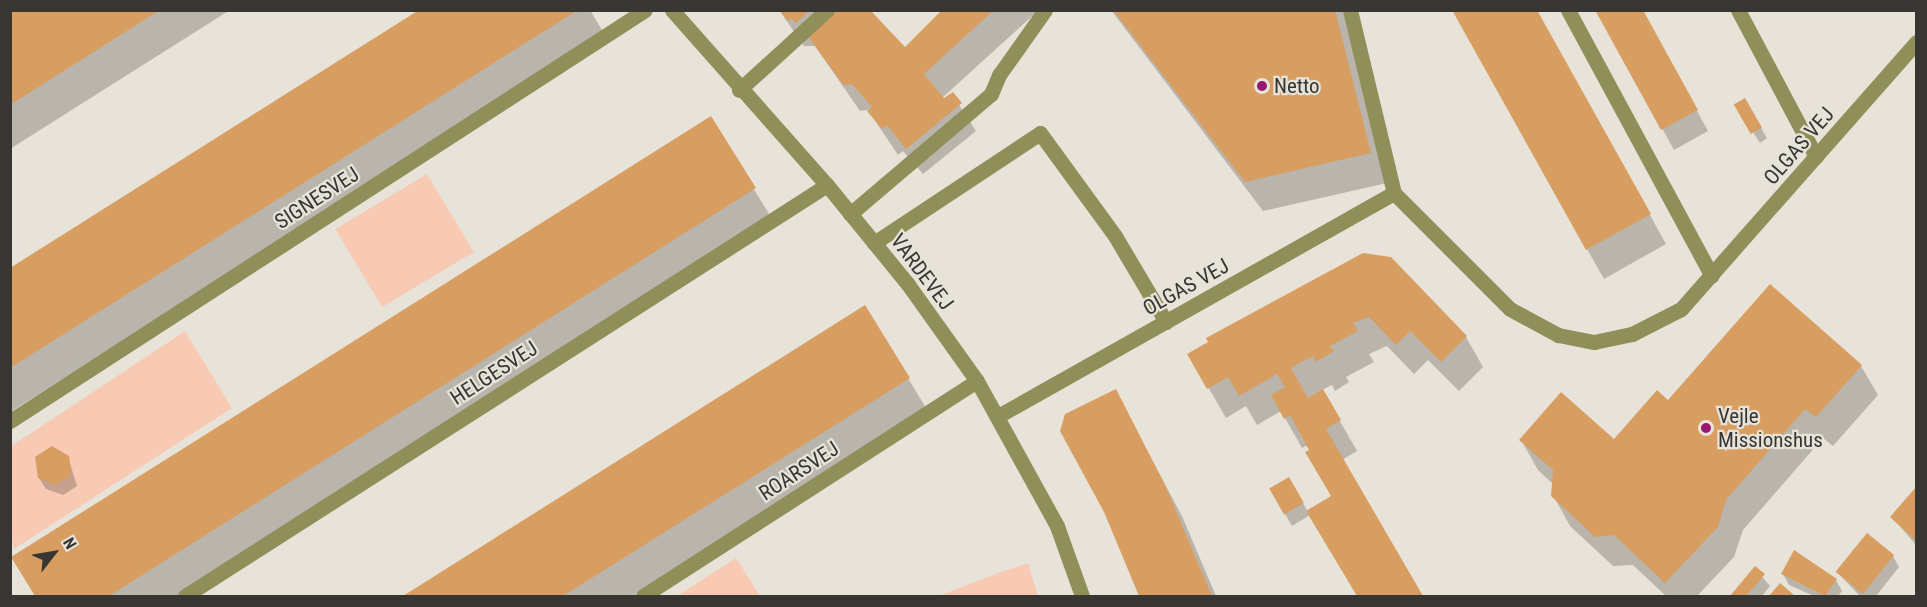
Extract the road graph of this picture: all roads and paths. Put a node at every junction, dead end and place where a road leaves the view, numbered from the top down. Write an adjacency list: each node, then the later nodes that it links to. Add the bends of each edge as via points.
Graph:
1 (645, 10): 19 (street, SIGNESVEJ)
2 (672, 10): 9 (street, VARDEVEJ)
3 (827, 10): 9 (street)
4 (1045, 10): 13 (street, via 999,75 991,94)
5 (1350, 10): 12 (street)
6 (1568, 10): 15 (street)
7 (1738, 10): 10 (street)
8 (1917, 42): 10 (street, OLGAS VEJ)
9 (739, 90): 11 (street, VARDEVEJ)
10 (1816, 157): 15 (street, OLGAS VEJ)
11 (826, 185): 13 (street, VARDEVEJ); 20 (street, HELGESVEJ)
12 (1394, 193): 15 (street, OLGAS VEJ, via 1509,309 1558,335 1594,342 1632,334 1681,309); 16 (street, OLGAS VEJ)
13 (850, 214): 14 (street, VARDEVEJ)
14 (874, 243): 16 (street, via 1040,133 1115,236); 17 (street, VARDEVEJ)
15 (1712, 276)
16 (1166, 322): 18 (street, OLGAS VEJ)
17 (977, 381): 18 (street, VARDEVEJ); 21 (street, ROARSVEJ)
18 (998, 416): 22 (street, VARDEVEJ, via 1057,526)
19 (10, 421)
20 (185, 597)
21 (643, 597)
22 (1083, 597)

